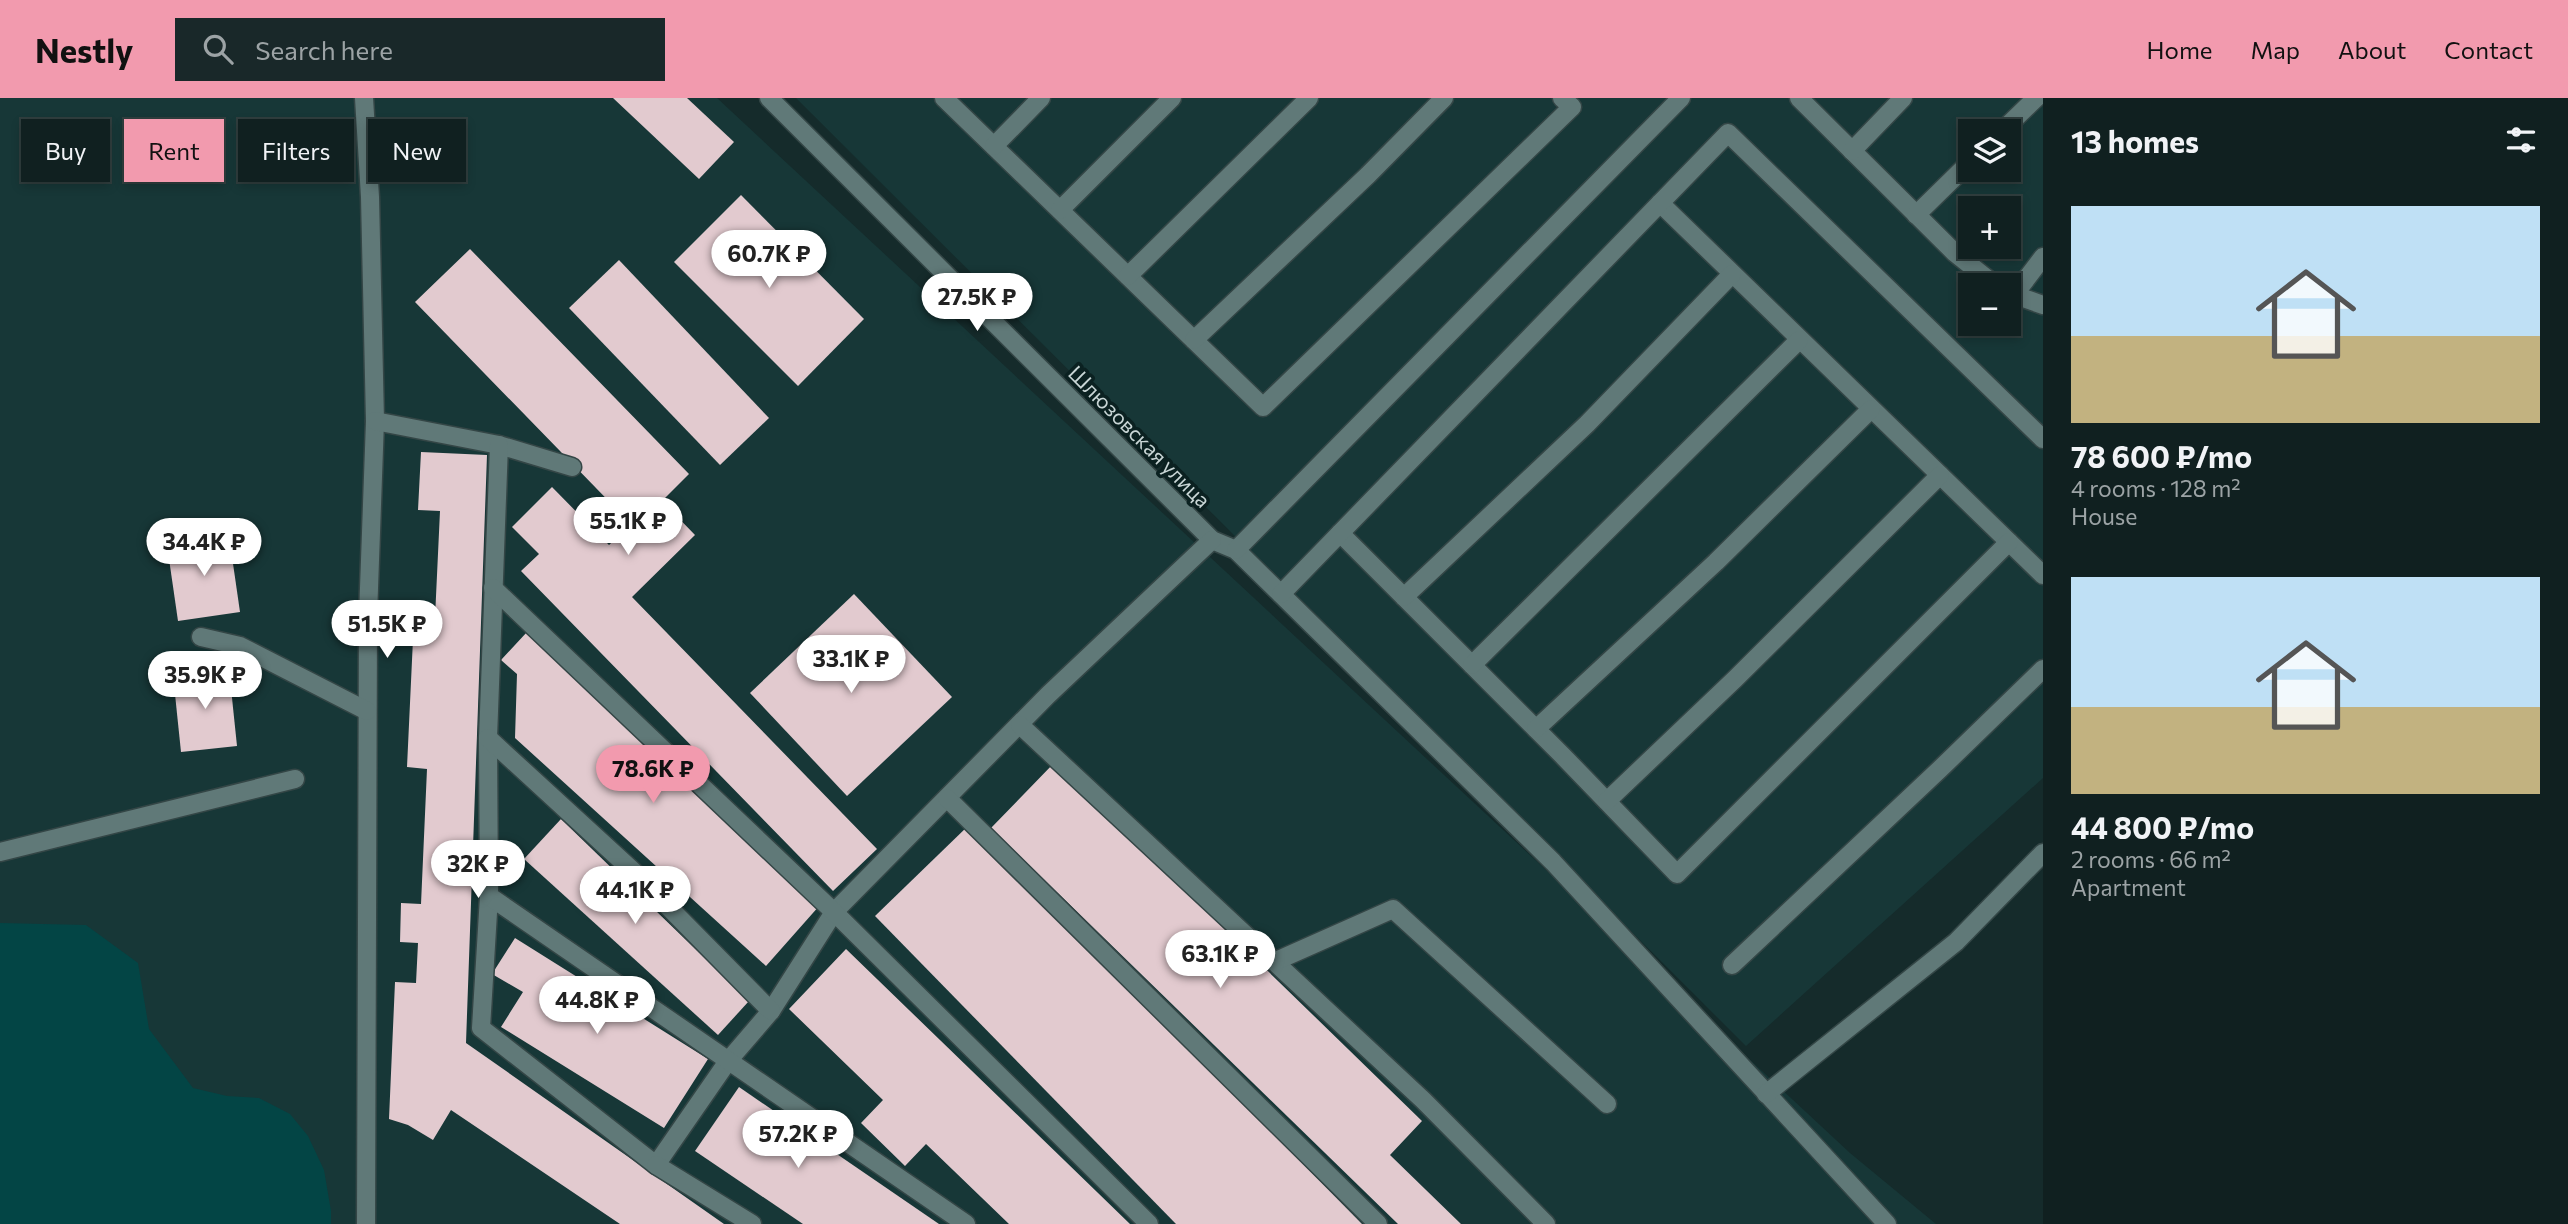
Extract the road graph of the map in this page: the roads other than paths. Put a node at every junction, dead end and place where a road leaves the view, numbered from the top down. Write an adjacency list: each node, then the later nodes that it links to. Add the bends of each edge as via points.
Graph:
1 (364, 98): 30 (street)
2 (769, 98): 36 (street, Шлюзовская улица)
3 (944, 98): 14 (street)
4 (1041, 98): 14 (street)
5 (1172, 98): 18 (street)
6 (1308, 98): 23 (street)
7 (1444, 98): 27 (street)
8 (1562, 98): 27 (street, via 1572,107 1263,407)
9 (1681, 98): 38 (street)
10 (1799, 98): 15 (street)
11 (1903, 98): 15 (street)
12 (2036, 98): 13 (street)
13 (2014, 119)
14 (994, 146): 18 (street)
15 (1852, 151): 19 (street)
16 (1958, 174): 19 (street)
17 (1660, 203): 22 (street); 31 (street, via 1728,133); 35 (street)
18 (1060, 210): 23 (street)
19 (1916, 215): 21 (street)
20 (2043, 257): 24 (street)
21 (1980, 273)
22 (1732, 274): 28 (street); 42 (street, via 1587,424)
23 (1128, 276): 27 (street)
24 (2021, 283)
25 (2021, 297): 26 (street)
26 (2043, 305)
27 (1194, 340)
28 (1799, 340): 29 (street); 44 (street)
29 (1871, 410): 34 (street); 48 (street)
30 (375, 421): 32 (street); 46 (street)
31 (2043, 439)
32 (499, 445): 33 (street); 40 (street)
33 (572, 467)
34 (1940, 475): 37 (street); 52 (street)
35 (1340, 533): 41 (street); 42 (street)
36 (1212, 540): 38 (street); 47 (street)
37 (2009, 542): 39 (street); 52 (street, via 1677,874)
38 (1236, 550): 41 (street)
39 (2043, 575)
40 (493, 588): 49 (street); 56 (street)
41 (1281, 594): 61 (street, via 1553,862)
42 (1404, 597): 44 (street)
43 (201, 637): 46 (street, via 240,646)
44 (1472, 665): 48 (street)
45 (2043, 669): 58 (street)
46 (368, 710): 64 (street)
47 (1020, 725): 51 (street); 57 (street)
48 (1536, 729): 52 (street)
49 (488, 738): 55 (street); 59 (street, via 634,872)
50 (295, 779): 53 (street)
51 (947, 798): 56 (street); 68 (street)
52 (1607, 802)
53 (0, 852)
54 (2043, 853): 61 (street, via 1956,942)
55 (489, 896): 60 (street); 63 (street, via 481,1028)
56 (834, 912): 59 (street); 67 (street)
57 (1276, 961): 62 (street, via 1393,909); 69 (street)
58 (1732, 965)
59 (771, 1011): 60 (street)
60 (728, 1061): 63 (street); 66 (street)
61 (1766, 1094): 70 (street)
62 (1607, 1104)
63 (656, 1165): 65 (street)
64 (366, 1224)
65 (752, 1224)
66 (966, 1224)
67 (1149, 1224)
68 (1378, 1224)
69 (1546, 1224)
70 (1887, 1224)

